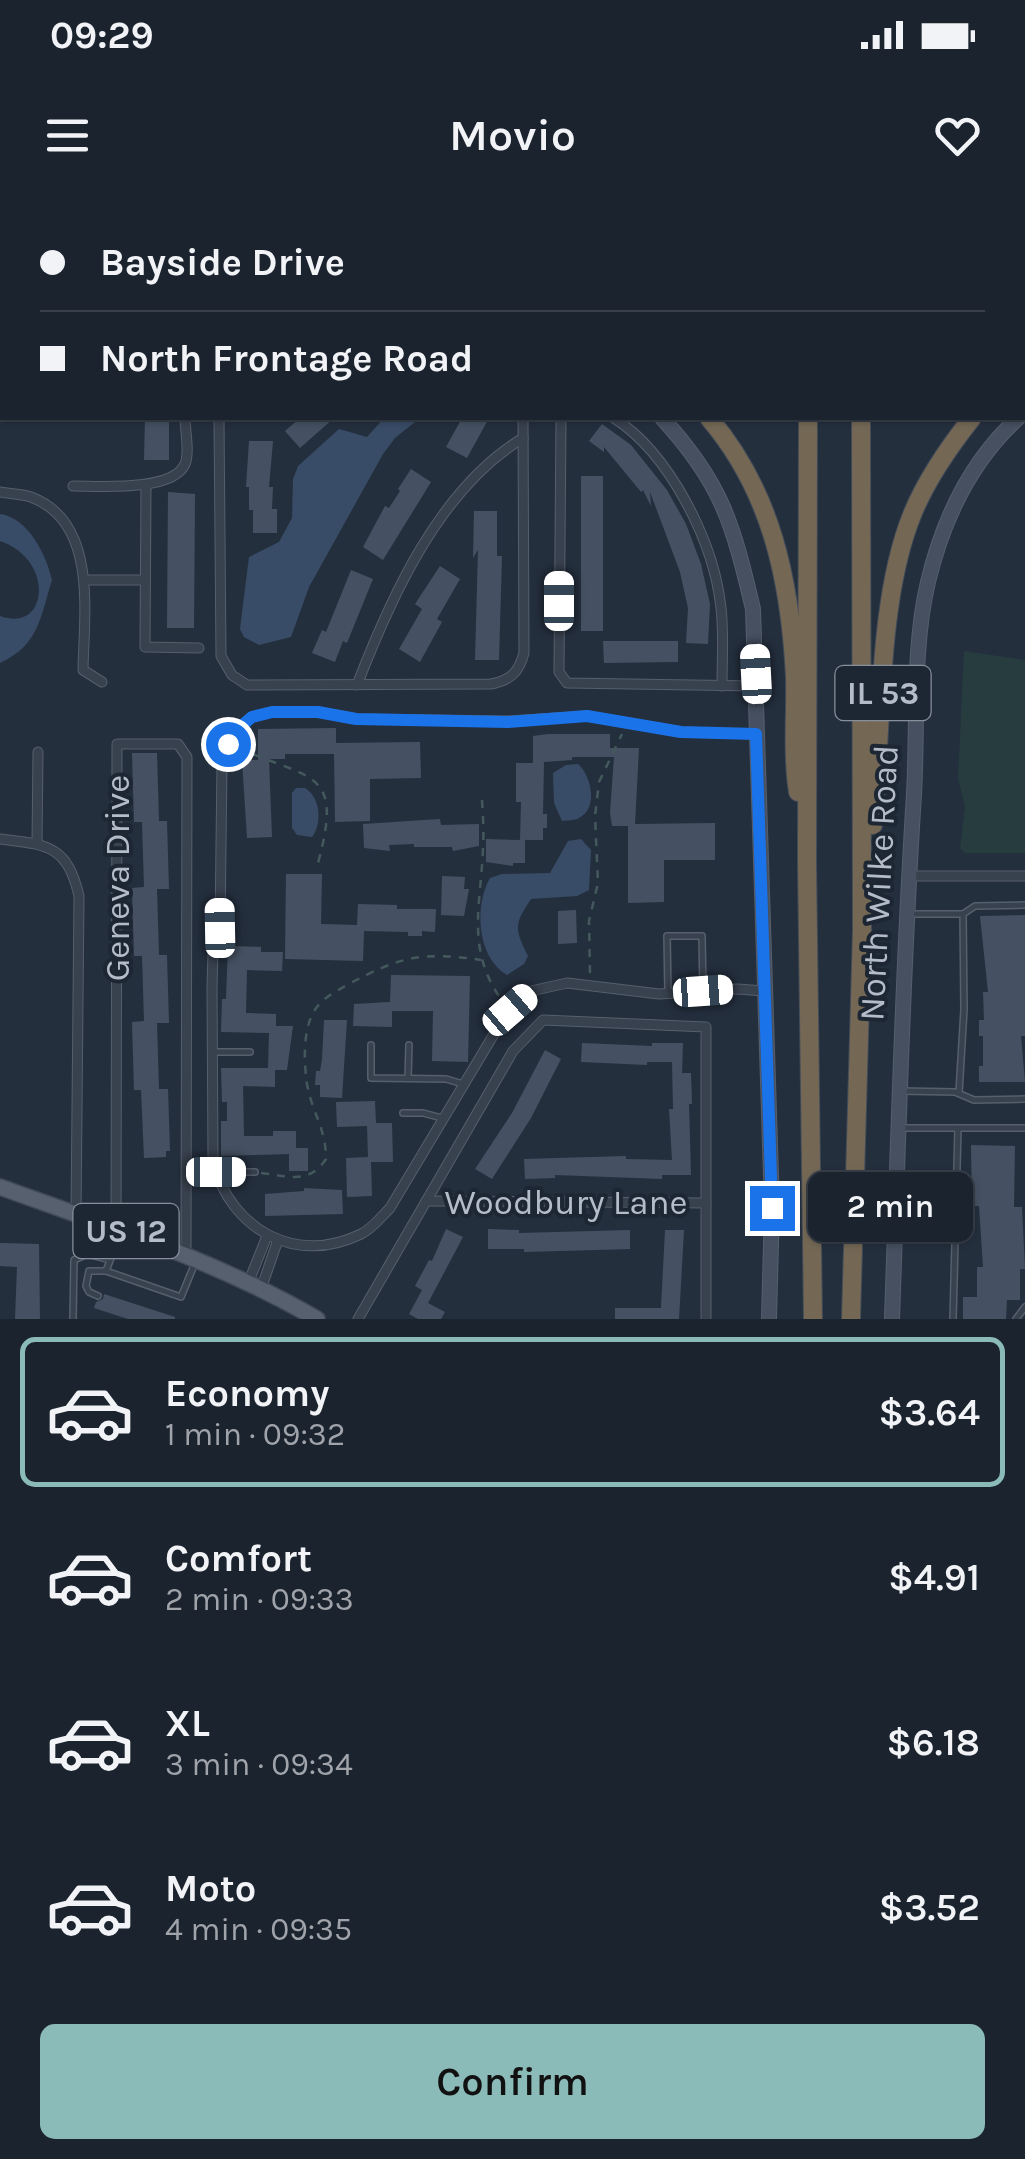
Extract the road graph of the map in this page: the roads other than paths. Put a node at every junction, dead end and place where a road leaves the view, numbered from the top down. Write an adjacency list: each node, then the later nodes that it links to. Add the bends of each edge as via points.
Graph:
1 (185, 420): 14 (street, via 186,462)
2 (220, 420): 20 (street, via 222,656 232,675 248,685)
3 (523, 420): 12 (street)
4 (561, 420): 21 (street, via 559,672 567,683)
5 (617, 420): 21 (street, via 664,468 691,510 721,608)
6 (664, 420): 22 (street, via 719,493 739,548 753,609)
7 (711, 420): 27 (highway, IL 53, via 742,460 782,559)
8 (808, 420): 27 (highway)
9 (861, 420): 33 (highway)
10 (971, 420): 33 (highway, IL 53, via 926,486 896,566)
11 (1016, 420): 28 (street, North Wilke Road, via 961,488 927,584)
12 (523, 438): 20 (street, via 498,453 418,552); 20 (street, via 520,669 491,684)
13 (73, 486): 14 (street)
14 (146, 486): 17 (street)
15 (0, 492): 16 (street, via 29,496 56,512 72,533)
16 (84, 580): 17 (street); 19 (street, via 83,670)
17 (146, 580): 18 (street, via 145,647)
18 (199, 648)
19 (102, 682)
20 (356, 685)
21 (722, 686): 22 (street)
22 (756, 686): 23 (street)
23 (756, 734): 35 (street); 39 (street, via 681,732 587,716 508,722 318,712 252,717 232,734 222,762)
24 (38, 752): 26 (street)
25 (0, 839): 26 (street)
26 (37, 844): 56 (street, via 72,867 79,896)
27 (807, 863): 71 (highway, IL 53)
28 (909, 876): 29 (street); 31 (street, North Wilke Road)
29 (1025, 876)
30 (1025, 905): 32 (lane, via 975,906)
31 (907, 914): 32 (lane); 43 (street, North Wilke Road)
32 (963, 914): 44 (lane)
33 (862, 930): 72 (highway, IL 53)
34 (703, 991): 35 (street); 36 (street); 36 (lane, via 702,936 667,936)
35 (765, 991): 70 (street)
36 (668, 994): 42 (street, via 567,983 532,991 510,1010)
37 (372, 1045): 41 (lane, via 371,1078)
38 (409, 1045): 41 (lane)
39 (213, 1052): 40 (lane); 51 (street)
40 (250, 1052)
41 (408, 1078): 42 (lane)
42 (466, 1084): 47 (street)
43 (900, 1091): 44 (lane); 48 (street, North Wilke Road)
44 (959, 1093): 45 (lane, via 971,1100)
45 (1025, 1099)
46 (403, 1113): 47 (lane)
47 (444, 1119): 59 (street, via 390,1208 364,1234 322,1248)
48 (899, 1128): 49 (lane); 73 (street, North Wilke Road)
49 (958, 1128): 50 (lane); 74 (lane)
50 (1025, 1128)
51 (216, 1172): 52 (lane); 58 (street, via 236,1209)
52 (255, 1172)
53 (0, 1187): 56 (main road, US 12)
54 (426, 1202): 55 (street, Woodbury Lane); 55 (street, via 513,1051 543,1020 706,1027); 68 (street)
55 (706, 1203): 69 (street)
56 (76, 1214): 57 (main road, US 12)
57 (119, 1228): 60 (main road, US 12); 60 (street, Geneva Drive, via 117,744 178,744 187,756); 61 (lane)
58 (267, 1236): 59 (street); 63 (street)
59 (278, 1240): 63 (street)
60 (191, 1258): 62 (lane, via 182,1297); 63 (main road, US 12)
61 (110, 1260): 62 (lane); 66 (lane, via 87,1254 74,1260)
62 (106, 1271): 64 (lane, via 89,1271 85,1278)
63 (255, 1285): 67 (main road, US 12)
64 (98, 1296)
65 (1025, 1307): 75 (lane)
66 (73, 1319)
67 (316, 1319)
68 (358, 1319)
69 (706, 1319)
70 (770, 1319)
71 (813, 1319)
72 (851, 1319)
73 (892, 1319)
74 (954, 1319)
75 (1016, 1319)

